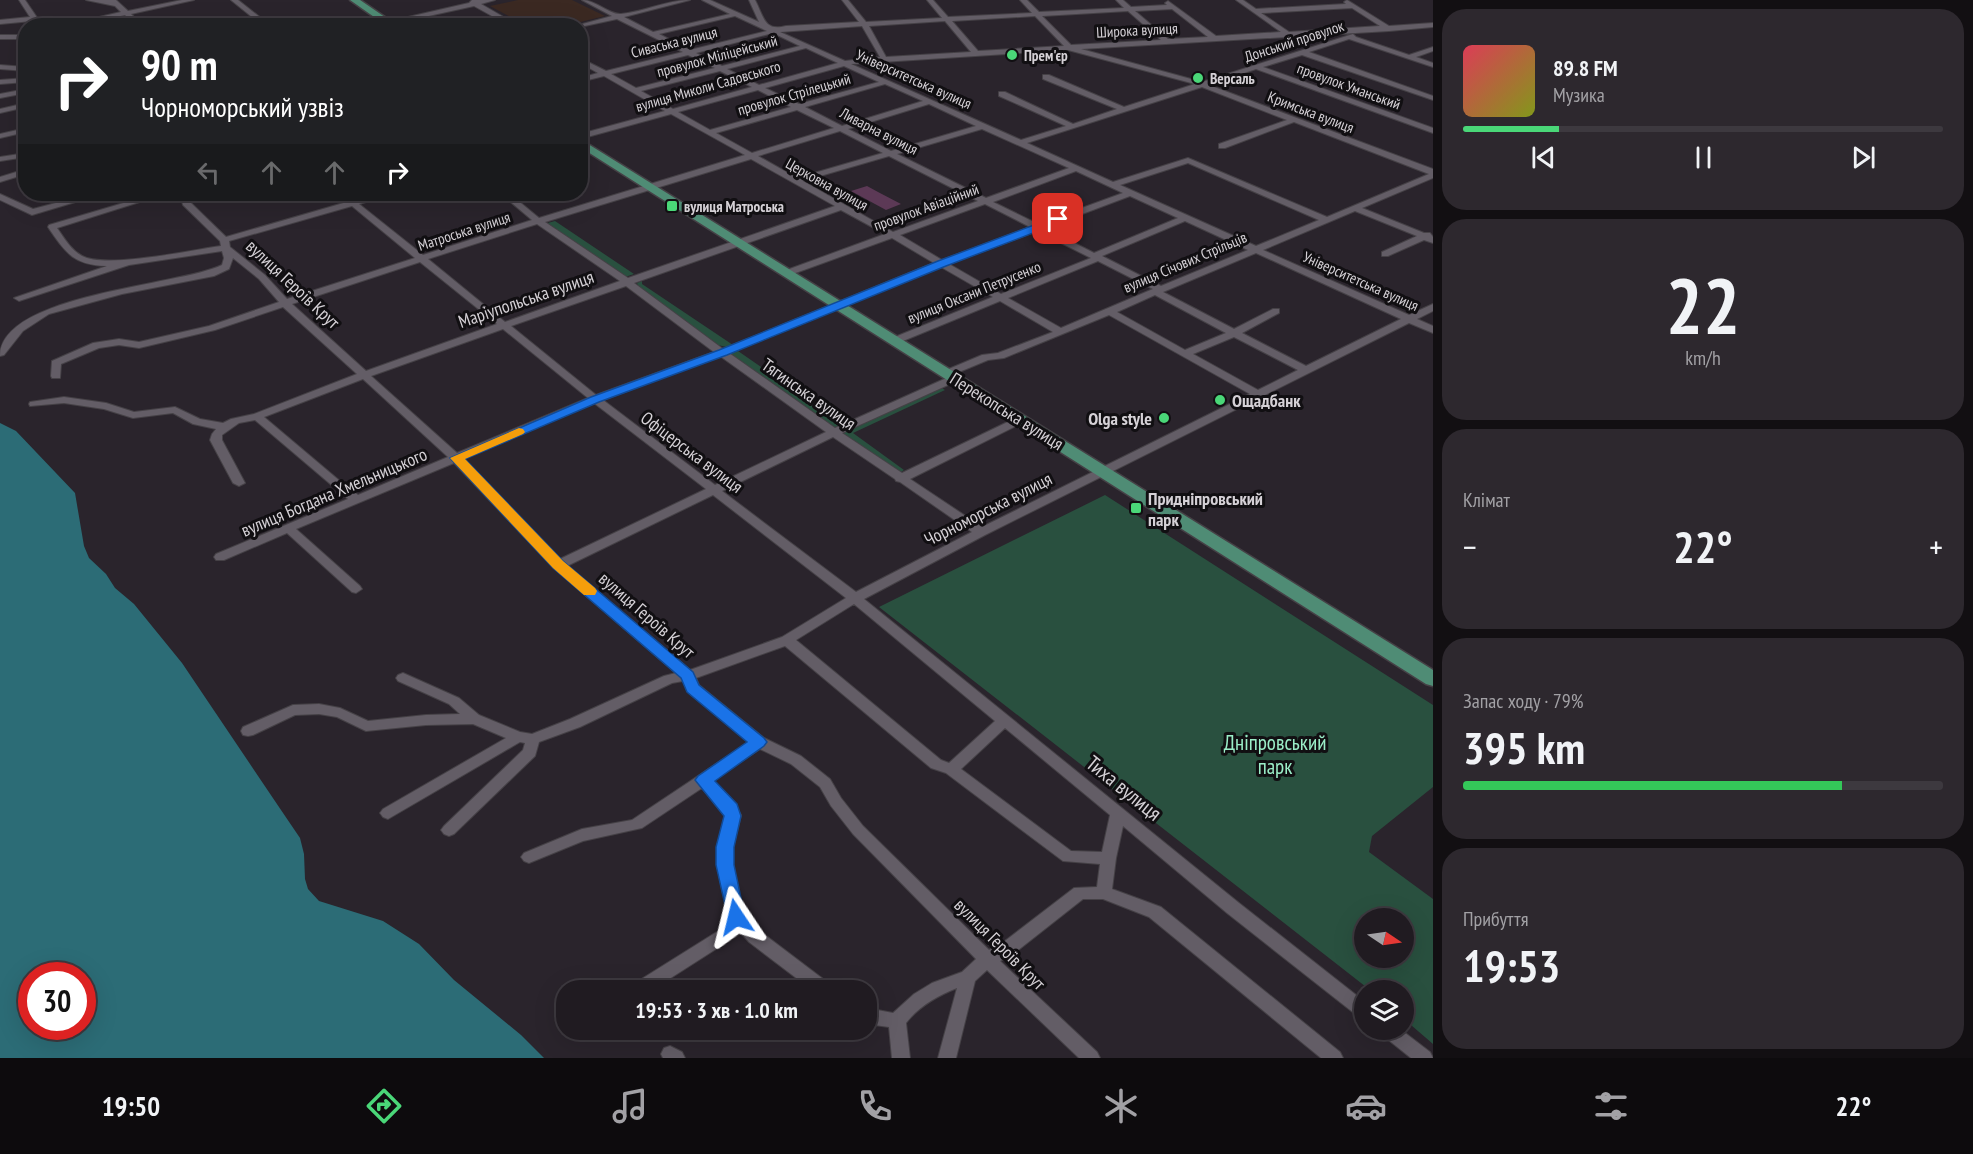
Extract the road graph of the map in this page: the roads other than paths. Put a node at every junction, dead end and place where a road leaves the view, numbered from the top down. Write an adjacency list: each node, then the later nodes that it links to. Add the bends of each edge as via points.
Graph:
1 (22, 0): 28 (street)
2 (89, 0): 18 (street)
3 (191, 0): 24 (street)
4 (234, 0): 31 (street)
5 (354, 0): 32 (main road)
6 (492, 0): 19 (street)
7 (585, 0): 27 (street, Ливарна вулиця)
8 (687, 0): 27 (street)
9 (705, 0): 25 (street, Університетська вулиця)
10 (752, 0): 41 (street)
11 (845, 0): 39 (street)
12 (930, 0): 35 (street)
13 (1023, 0): 26 (street)
14 (1119, 0): 22 (street)
15 (1165, 0): 21 (street)
16 (1239, 0): 23 (street)
17 (1344, 0): 20 (street)
18 (113, 2): 24 (street)
19 (472, 2): 33 (street); 34 (street)
20 (1352, 6): 23 (street); 42 (street)
21 (1174, 7): 22 (street, Сиваська вулиця); 50 (street)
22 (1130, 10): 26 (street, Сиваська вулиця); 51 (street)
23 (1254, 10): 46 (street)
24 (126, 12): 29 (street); 30 (street)
25 (736, 14): 41 (street, Університетська вулиця); 45 (street)
26 (1038, 15): 35 (street, Сиваська вулиця); 53 (street)
27 (617, 16): 38 (street); 45 (street, Ливарна вулиця)
28 (33, 18)
29 (99, 18)
30 (132, 18)
31 (258, 18)
32 (382, 18)
33 (413, 18)
34 (501, 18)
35 (947, 20): 39 (street, Сиваська вулиця); 57 (street)
36 (0, 21): 37 (street)
37 (18, 22)
38 (588, 23)
39 (865, 25): 44 (street, Сиваська вулиця); 59 (street)
40 (1433, 25): 42 (street, Широка вулиця)
41 (765, 27): 44 (street, Університетська вулиця)
42 (1389, 29): 43 (street, Широка вулиця)
43 (1371, 30): 46 (street, Широка вулиця); 49 (street, Донський провулок)
44 (774, 31): 52 (street, Університетська вулиця); 56 (street, Сиваська вулиця)
45 (652, 34): 56 (street, Ливарна вулиця)
46 (1288, 35): 50 (street, Широка вулиця)
47 (0, 37): 48 (street)
48 (18, 37)
49 (1349, 37): 55 (street, Донський провулок); 58 (street)
50 (1215, 39): 51 (street, Широка вулиця)
51 (1167, 42): 53 (street, Широка вулиця)
52 (807, 46): 60 (street, Університетська вулиця); 66 (street, провулок Міліцейський)
53 (1070, 48): 57 (street, Широка вулиця); 73 (street, Кримська вулиця)
54 (1433, 49): 58 (street)
55 (1301, 52): 64 (street, Донський провулок); 79 (street)
56 (688, 53): 66 (street, Ливарна вулиця); 67 (street, Сиваська вулиця)
57 (976, 53): 59 (street, Широка вулиця)
58 (1409, 57): 62 (street)
59 (884, 58): 60 (street, Широка вулиця)
60 (844, 63): 72 (street, Університетська вулиця); 74 (street, вулиця Миколи Садовського)
61 (588, 64): 67 (street, Церковна вулиця)
62 (1433, 65)
63 (0, 67): 65 (street)
64 (1256, 67): 73 (street, Донський провулок); 90 (street, провулок Уманський)
65 (18, 68)
66 (721, 69): 74 (street, Ливарна вулиця); 75 (street, провулок Міліцейський)
67 (605, 74): 69 (street, Сиваська вулиця); 75 (street, Церковна вулиця)
68 (1046, 77): 83 (street)
69 (588, 78)
70 (18, 81): 71 (street)
71 (0, 82)
72 (886, 82): 80 (street, Університетська вулиця); 81 (street, провулок Стрілецький)
73 (1200, 84): 83 (street, Донський провулок); 86 (street, Кримська вулиця)
74 (758, 87): 81 (street, Ливарна вулиця); 85 (street, вулиця Миколи Садовського)
75 (634, 91): 85 (street, Церковна вулиця)
76 (18, 93): 78 (street)
77 (1002, 94): 87 (street)
78 (0, 96)
79 (1433, 98)
80 (929, 102): 88 (street, Університетська вулиця); 89 (street, Матроська вулиця)
81 (799, 106): 89 (street, Ливарна вулиця); 92 (street, провулок Стрілецький)
82 (18, 107): 84 (street)
83 (1122, 109): 87 (street, Донський провулок)
84 (0, 111)
85 (672, 112): 92 (street, Церковна вулиця); 93 (street, вулиця Миколи Садовського)
86 (1293, 120): 96 (street); 103 (street, Кримська вулиця)
87 (1070, 125): 95 (street, Донський провулок)
88 (983, 126): 95 (street, Університетська вулиця); 98 (street)
89 (842, 129): 98 (street, Ливарна вулиця); 100 (street, Матроська вулиця)
90 (1433, 131)
91 (18, 132): 94 (street)
92 (710, 132): 100 (street, Церковна вулиця)
93 (588, 135)
94 (0, 136)
95 (1020, 143): 102 (street, Університетська вулиця)
96 (1222, 146)
97 (588, 147): 108 (main road, Перекопська вулиця)
98 (891, 154): 106 (street); 116 (street, Ливарна вулиця)
99 (18, 156): 101 (street)
100 (752, 156): 106 (street, Церковна вулиця); 108 (street, Матроська вулиця)
101 (0, 159)
102 (1075, 169): 107 (street, Університетська вулиця); 116 (street, провулок Авіаційний)
103 (1433, 173): 119 (street, вулиця Січових Стрільців)
104 (18, 174): 105 (street)
105 (0, 180)
106 (795, 182): 118 (street, Церковна вулиця)
107 (1112, 185): 109 (street, Університетська вулиця); 121 (street, via 1188,160)
108 (652, 187): 122 (street, Матроська вулиця); 126 (main road, Перекопська вулиця)
109 (1130, 193): 120 (street, Університетська вулиця); 123 (street, вулиця Богдана Хмельницького)
110 (0, 197): 111 (street, via 32,212)
111 (72, 201)
112 (138, 201): 132 (street, via 52,227 79,260)
113 (186, 201): 127 (street, вулиця Героїв Крут)
114 (357, 201): 117 (street)
115 (513, 201): 122 (street, Тягинська вулиця)
116 (985, 201): 123 (street, Ливарна вулиця); 124 (street, провулок Авіаційний)
117 (353, 202): 127 (street); 131 (street, Офіцерська вулиця)
118 (840, 207): 124 (street, Церковна вулиця); 126 (street, Маріупольська вулиця)
119 (1355, 207): 121 (street, вулиця Січових Стрільців); 125 (street)
120 (1184, 218): 128 (street, Університетська вулиця); 130 (street, вулиця Оксани Петрусенко)
121 (1325, 219): 128 (street, вулиця Січових Стрільців)
122 (538, 222): 131 (street, Матроська вулиця); 135 (street, Тягинська вулиця)
123 (1038, 227): 130 (street, Ливарна вулиця); 133 (street, вулиця Богдана Хмельницького)
124 (891, 234): 133 (street, Церковна вулиця); 134 (street, провулок Авіаційний)
125 (1430, 236): 129 (street)
126 (739, 243): 134 (main road, Перекопська вулиця); 135 (street, Маріупольська вулиця)
127 (225, 244): 132 (street); 139 (street, вулиця Героїв Крут); 151 (street, via 228,264 221,271 121,291 46,312 20,329)
128 (1253, 249): 136 (street, вулиця Січових Стрільців); 144 (street, Університетська вулиця)
129 (1385, 254)
130 (1096, 257): 136 (street, Ливарна вулиця); 138 (street, вулиця Оксани Петрусенко)
131 (423, 259): 139 (street, Матроська вулиця); 145 (street, Офіцерська вулиця)
132 (128, 262): 137 (street)
133 (942, 264): 138 (street, Церковна вулиця); 140 (street, вулиця Богдана Хмельницького)
134 (787, 273): 140 (main road, Перекопська вулиця)
135 (627, 282): 145 (street, Маріупольська вулиця); 150 (street, Тягинська вулиця)
136 (1158, 291): 142 (street, вулиця Січових Стрільців); 148 (street, Ливарна вулиця)
137 (20, 298)
138 (999, 298): 147 (street, Церковна вулиця); 149 (street, вулиця Оксани Петрусенко)
139 (285, 303): 154 (street, вулиця Героїв Крут); 156 (street, Матроська вулиця, via 212,328 140,345 110,343 71,355 56,363)
140 (839, 306): 149 (main road, Перекопська вулиця); 150 (street, вулиця Богдана Хмельницького)
141 (1433, 307): 144 (street, Чорноморська вулиця)
142 (1107, 311): 147 (street, вулиця Січових Стрільців); 152 (street)
143 (1276, 311): 148 (street)
144 (1410, 319): 146 (street, Університетська вулиця); 153 (street, Чорноморська вулиця)
145 (503, 325): 154 (street, Маріупольська вулиця); 158 (street, Офіцерська вулиця)
146 (1433, 330)
147 (1060, 332): 155 (street, вулиця Січових Стрільців, via 1000,356 986,357)
148 (1234, 333): 152 (street); 153 (street, Ливарна вулиця)
149 (894, 341): 155 (main road, Перекопська вулиця)
150 (723, 352): 158 (street, вулиця Богдана Хмельницького); 163 (street, Тягинська вулиця)
151 (0, 353)
152 (1186, 353): 157 (street)
153 (1305, 370): 157 (street, Чорноморська вулиця)
154 (363, 375): 160 (street, Маріупольська вулиця); 164 (street, вулиця Героїв Крут)
155 (951, 375): 161 (main road, Перекопська вулиця); 163 (street, вулиця Січових Стрільців)
156 (56, 376)
157 (1259, 394): 165 (street, Чорноморська вулиця)
158 (595, 399): 164 (street, вулиця Богдана Хмельницького); 168 (street, Офіцерська вулиця)
159 (34, 404): 162 (street, via 64,400 106,406 133,415 176,410 197,422)
160 (257, 416): 162 (street, Маріупольська вулиця); 169 (street, via 341,490)
161 (1022, 419): 165 (main road, Перекопська вулиця); 166 (street)
162 (225, 427): 167 (street, via 216,440)
163 (834, 432): 166 (street, Тягинська вулиця); 168 (street, вулиця Січових Стрільців)
164 (456, 458): 169 (street, вулиця Богдана Хмельницького); 173 (street, вулиця Героїв Крут)
165 (1101, 471): 171 (street, Чорноморська вулиця); 179 (main road, Перекопська вулиця)
166 (900, 479): 171 (street, Тягинська вулиця)
167 (238, 483)
168 (716, 490): 173 (street, вулиця Січових Стрільців); 175 (street, Офіцерська вулиця)
169 (359, 500): 170 (street, вулиця Богдана Хмельницького)
170 (289, 529): 172 (street, вулиця Богдана Хмельницького); 174 (street)
171 (981, 532): 175 (street, Чорноморська вулиця)
172 (220, 557)
173 (558, 565): 177 (street, вулиця Героїв Крут)
174 (356, 589)
175 (855, 598): 176 (street, Чорноморська вулиця); 181 (street, Тиха вулиця)
176 (787, 640): 177 (street, Чорноморська вулиця); 185 (street, via 936,764)
177 (688, 676): 183 (street, Чорноморська вулиця, via 669,679 574,723); 184 (street, вулиця Героїв Крут, via 693,688)
178 (403, 678): 180 (street, via 454,701)
179 (1433, 679)
180 (474, 719): 182 (street, via 366,726 331,711 304,709 293,710); 183 (street)
181 (1005, 720): 185 (street); 187 (street, Тиха вулиця)
182 (248, 731)
183 (525, 738): 188 (street, Чорноморська вулиця); 189 (street, via 530,752)
184 (759, 742): 186 (street); 194 (street, вулиця Героїв Крут, via 796,760 825,783 858,830)
185 (951, 769): 191 (street, via 1068,857)
186 (704, 780): 190 (street, via 630,827 577,837); 193 (street, via 733,816 725,865 736,917)
187 (1118, 812): 191 (street); 198 (street, Тиха вулиця)
188 (388, 813)
189 (449, 830)
190 (529, 857)
191 (1108, 858): 192 (street)
192 (1104, 893): 194 (street, via 1080,893); 205 (street, via 1155,912)
193 (743, 924): 196 (street); 197 (street)
194 (988, 959): 195 (street); 204 (street, вулиця Героїв Крут)
195 (968, 977): 200 (street, via 927,993); 203 (street)
196 (654, 980)
197 (812, 980)
198 (1354, 1002)
199 (877, 1018): 200 (street)
200 (897, 1021): 202 (street)
201 (1401, 1040): 206 (street)
202 (901, 1058)
203 (947, 1058)
204 (1091, 1058)
205 (1334, 1058)
206 (1424, 1058)

